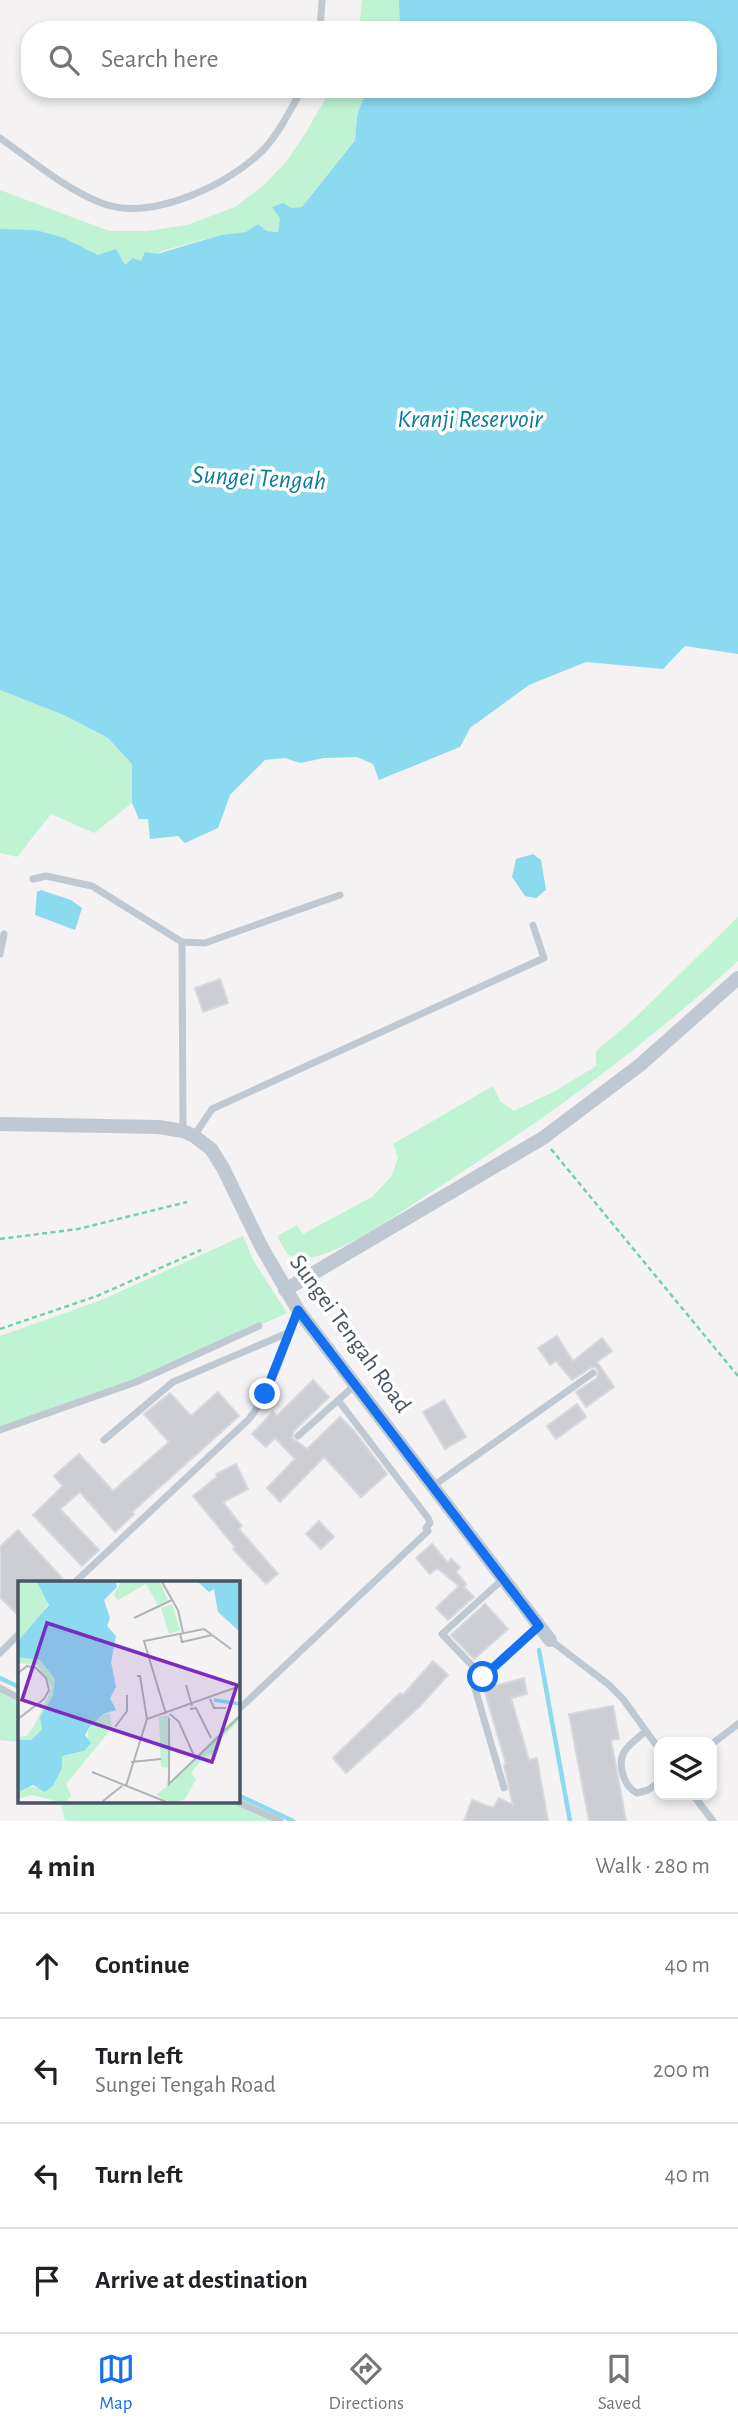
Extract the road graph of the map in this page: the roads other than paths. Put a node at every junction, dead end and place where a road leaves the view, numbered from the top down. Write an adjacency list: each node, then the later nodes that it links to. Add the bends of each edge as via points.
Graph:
1 (322, 0): 2 (lane)
2 (321, 21)
3 (296, 98): 4 (lane, via 265,147 248,162 227,179 166,204 106,205 78,192)
4 (0, 138)
5 (33, 879): 9 (lane, via 46,876 92,886)
6 (340, 895): 9 (lane, via 222,938)
7 (533, 925): 13 (lane, via 544,958 212,1109)
8 (4, 933): 10 (lane)
9 (182, 942): 13 (lane)
10 (0, 954)
11 (738, 978): 14 (street, via 640,1065 543,1138)
12 (0, 1124): 13 (street, via 159,1127)
13 (189, 1133): 14 (street, Sungei Tengah Road, via 211,1149 223,1168)
14 (285, 1290): 15 (street, Sungei Tengah Road)
15 (298, 1310): 17 (lane); 19 (street, Sungei Tengah Road)
16 (259, 1325): 21 (lane, via 135,1382)
17 (290, 1332): 23 (lane, via 173,1382); 26 (lane, via 270,1385 249,1419)
18 (593, 1373): 24 (lane)
19 (356, 1385): 20 (lane); 24 (street, Sungei Tengah Road)
20 (338, 1400): 22 (lane); 34 (lane, via 430,1523 428,1531)
21 (0, 1430)
22 (298, 1436)
23 (104, 1440)
24 (432, 1487): 25 (street, Sungei Tengah Road)
25 (502, 1580): 27 (street, Sungei Tengah Road); 31 (lane, via 442,1634)
26 (76, 1581)
27 (539, 1626): 29 (street, Sungei Tengah Road); 31 (lane)
28 (18, 1635): 30 (lane)
29 (550, 1640): 36 (lane, via 608,1684)
30 (0, 1653)
31 (483, 1677): 40 (lane, via 474,1685)
32 (0, 1688): 33 (lane)
33 (18, 1697)
34 (240, 1708)
35 (738, 1724): 37 (lane)
36 (646, 1731): 38 (lane); 39 (lane, via 627,1747 621,1768 629,1788 637,1793)
37 (717, 1740)
38 (654, 1742)
39 (654, 1786)
40 (504, 1788)
41 (697, 1800): 44 (lane)
42 (240, 1802): 43 (lane)
43 (280, 1821)
44 (712, 1821)

